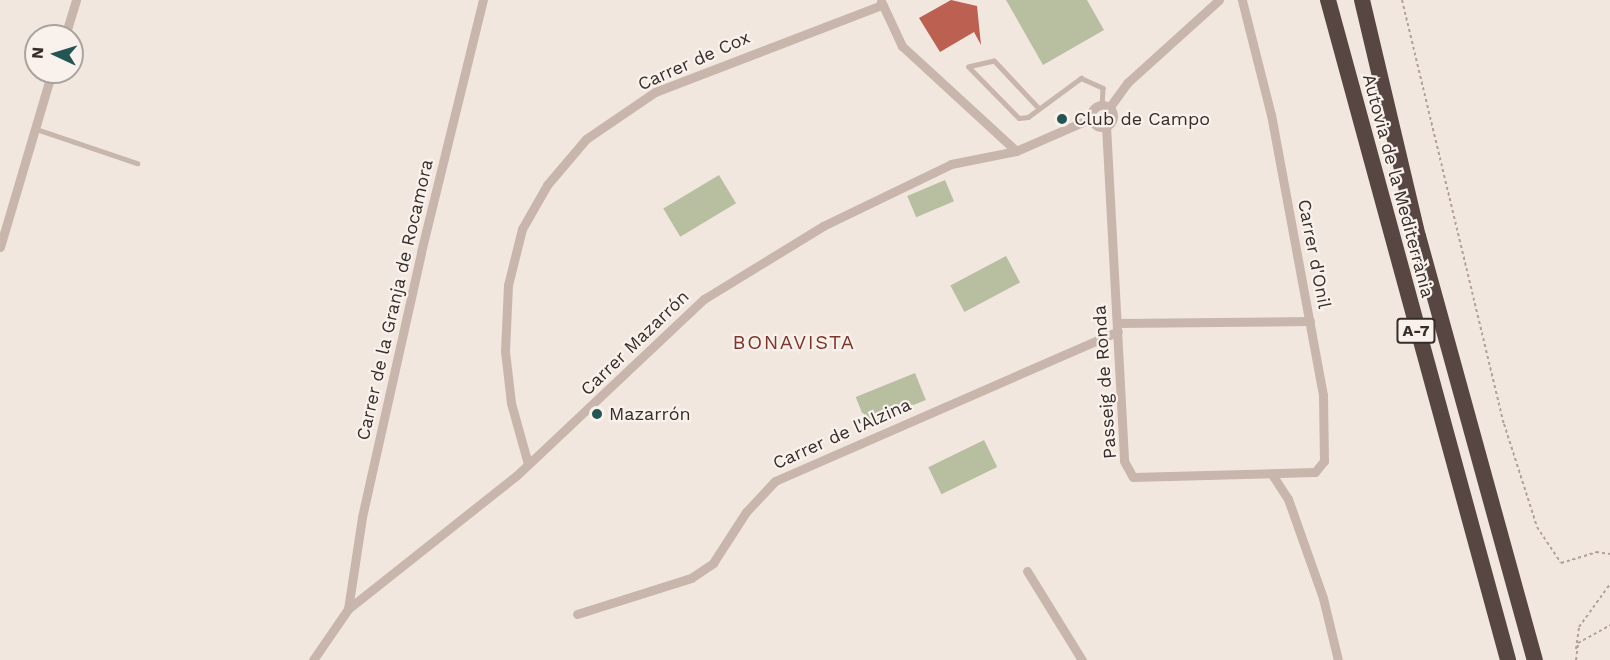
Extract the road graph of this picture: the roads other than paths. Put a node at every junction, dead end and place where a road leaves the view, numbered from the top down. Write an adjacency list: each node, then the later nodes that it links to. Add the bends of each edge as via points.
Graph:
1 (76, 0): 8 (street)
2 (483, 0): 23 (street, Carrer de la Granja de Rocamora, via 421,252)
3 (1219, 0): 10 (street)
4 (1242, 0): 18 (street, Carrer d'Onil, via 1271,115)
5 (1328, 0): 28 (highway, Autovia de la Mediterrània / A-7)
6 (1362, 0): 29 (highway, Autovia de la Mediterrània / A-7, via 1419,236)
7 (882, 2): 15 (street, via 902,46); 20 (street, Carrer de Cox, via 655,93 586,139 548,185 522,229 508,285 507,372)
8 (69, 24)
9 (48, 84): 14 (street)
10 (1105, 106): 11 (lane, via 1099,83 1081,78); 12 (street); 13 (street, Passeig de Ronda, via 1113,118)
11 (1038, 108): 11 (lane, via 994,61 969,67 1009,114 1028,117)
12 (1092, 118): 13 (street); 15 (street)
13 (1106, 126): 19 (street, Passeig de Ronda)
14 (33, 128): 16 (lane); 17 (street)
15 (1016, 151): 20 (street, Carrer Mazarrón, via 951,164 757,264 664,333)
16 (137, 163)
17 (0, 247)
18 (1310, 321): 19 (street, Carrer de l'Alzina); 21 (street, Carrer d'Onil, via 1323,395 1324,461 1316,472)
19 (1117, 327): 21 (street, Passeig de Ronda, via 1124,461 1133,477); 24 (street, Carrer de l'Alzina, via 775,481 746,512 713,563 691,578)
20 (528, 464): 23 (street, Carrer Mazarrón)
21 (1273, 476): 27 (street, via 1288,499 1323,598)
22 (1027, 570): 26 (street)
23 (348, 609): 25 (street)
24 (577, 614)
25 (313, 660)
26 (1082, 660)
27 (1338, 660)
28 (1508, 660)
29 (1535, 660)

